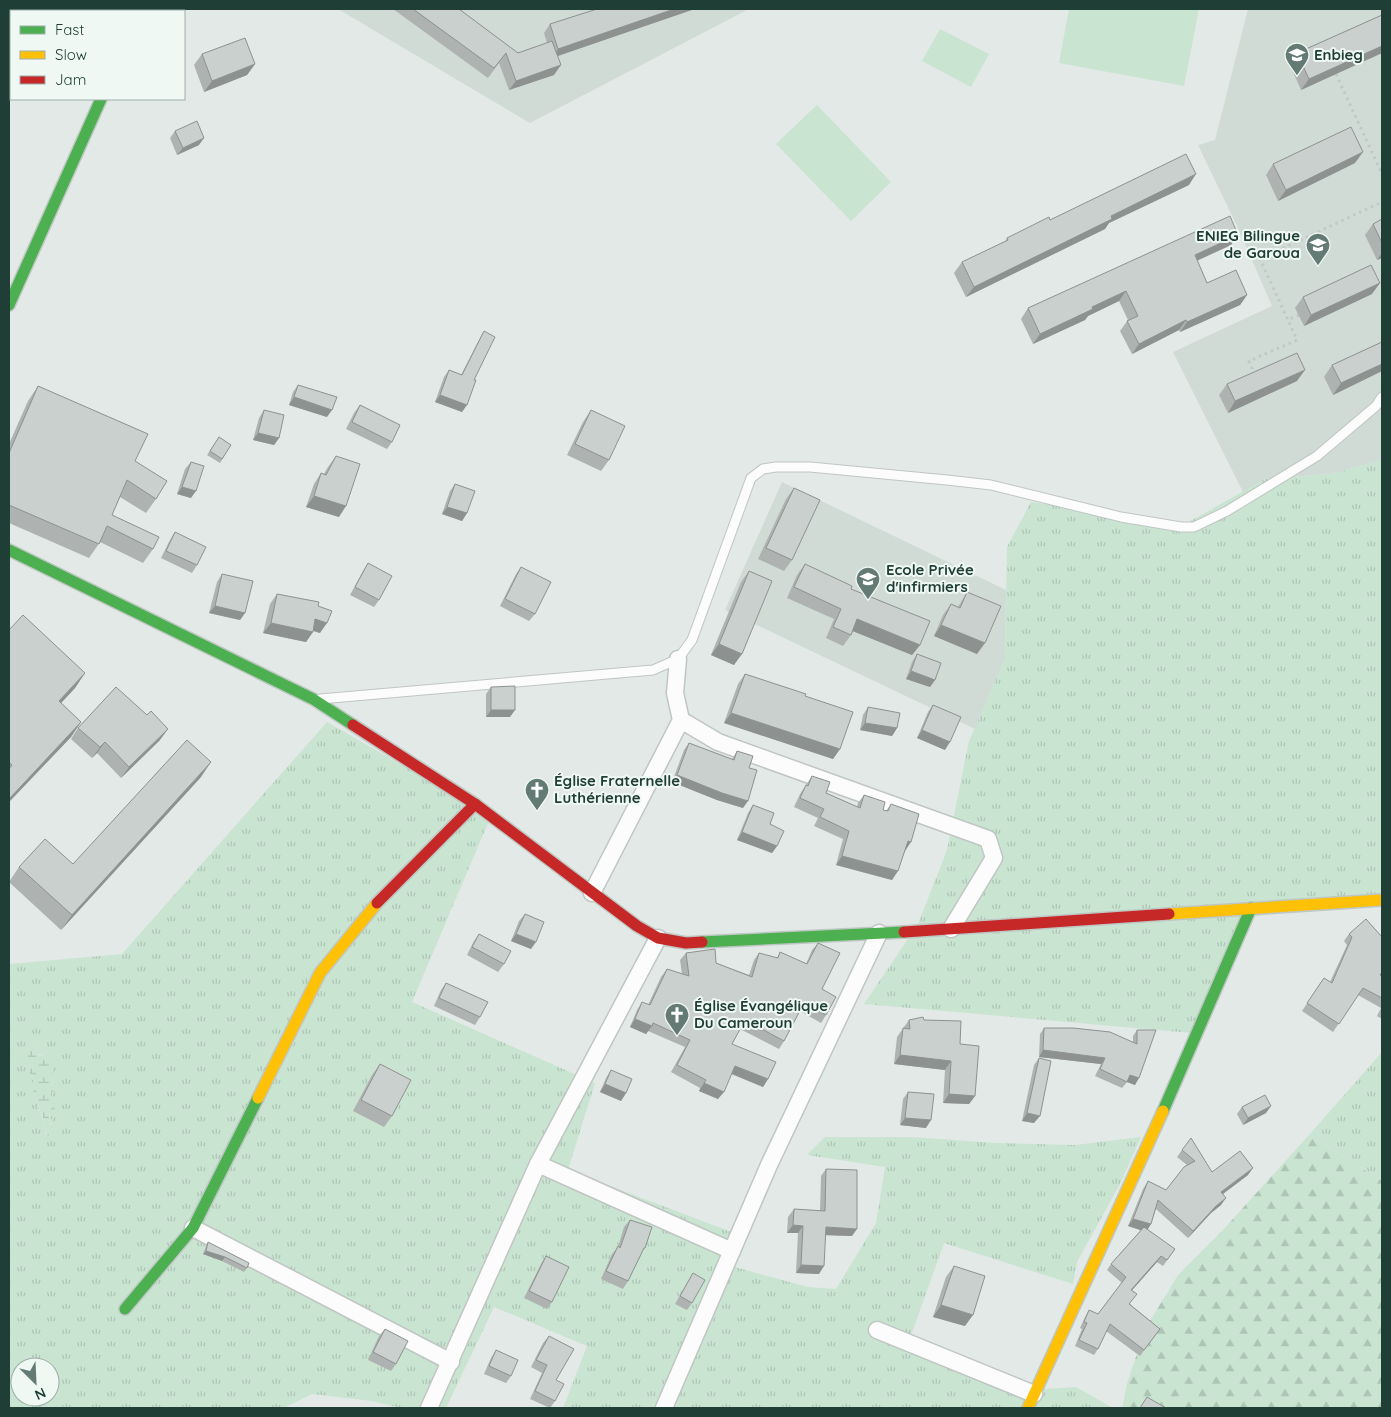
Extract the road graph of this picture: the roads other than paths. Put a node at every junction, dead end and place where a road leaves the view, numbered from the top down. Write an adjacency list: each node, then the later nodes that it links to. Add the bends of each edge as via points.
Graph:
1 (101, 100): 2 (street)
2 (9, 305)
3 (1382, 397): 5 (lane, via 1376,406 1317,456 1194,528 1121,517 991,485 810,468 776,466 763,469 751,478 692,640)
4 (9, 550): 6 (street)
5 (678, 659): 6 (lane, via 653,670); 7 (street, via 675,692)
6 (313, 699): 8 (street)
7 (680, 720): 9 (street); 12 (street, via 718,742 988,839 994,858)
8 (475, 804): 9 (street); 16 (street, via 385,894 320,973)
9 (592, 893): 14 (street)
10 (1382, 900): 11 (street)
11 (1251, 908): 12 (street); 21 (street, via 1149,1143)
12 (951, 929): 13 (street)
13 (878, 934): 14 (street, via 686,942); 17 (street)
14 (658, 938): 15 (street)
15 (538, 1164): 17 (street); 20 (street)
16 (193, 1228): 18 (street); 20 (street)
17 (732, 1251): 23 (street)
18 (125, 1309)
19 (877, 1330): 21 (street)
20 (451, 1362): 22 (street)
21 (1031, 1401)
22 (429, 1408)
23 (664, 1408)

